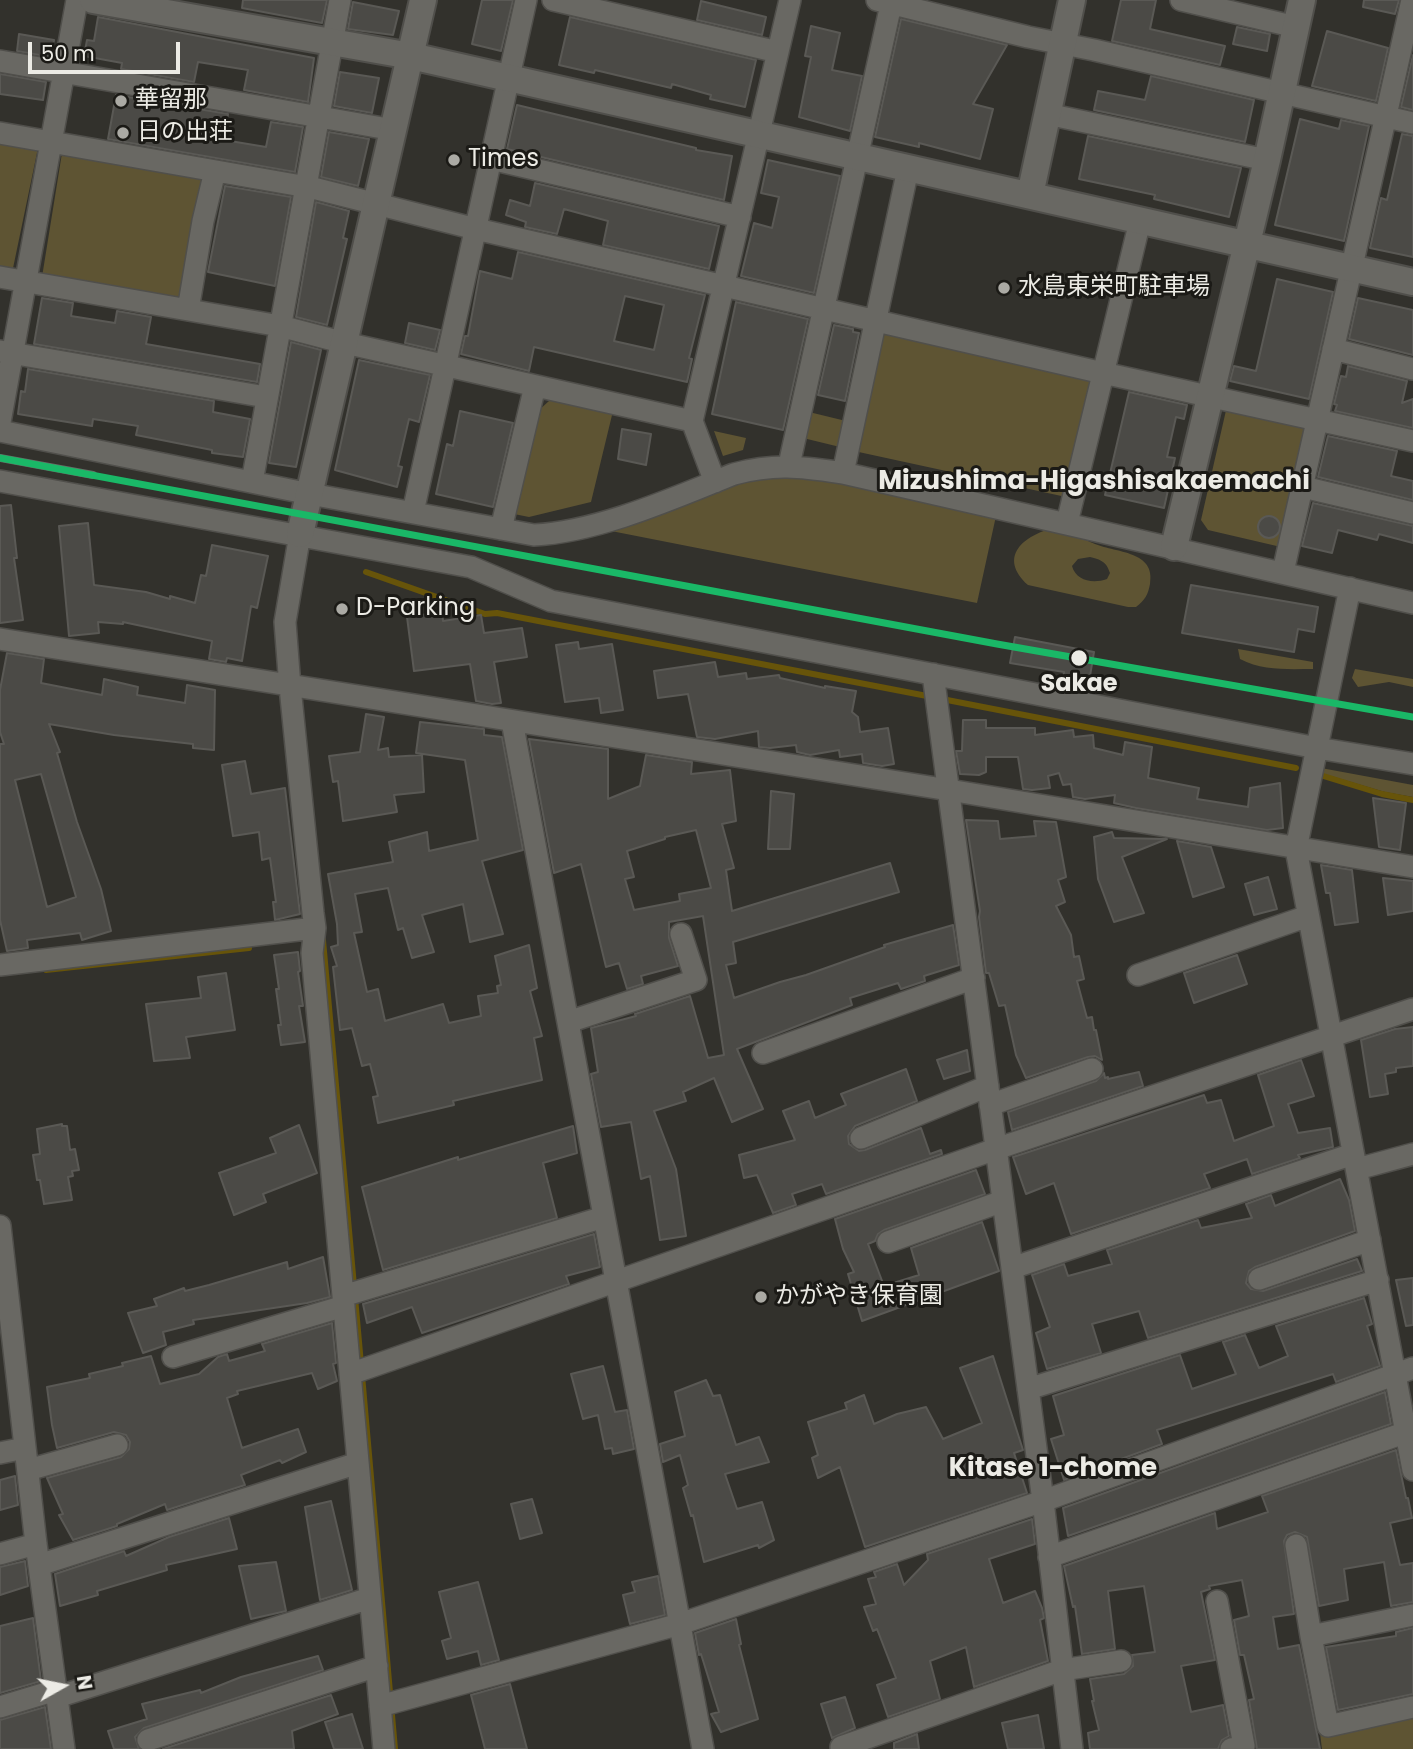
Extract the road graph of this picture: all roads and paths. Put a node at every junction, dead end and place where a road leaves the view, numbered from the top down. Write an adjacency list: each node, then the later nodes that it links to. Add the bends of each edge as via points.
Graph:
1 (77, 0): 19 (street)
2 (93, 0): 14 (street)
3 (340, 0): 14 (street)
4 (423, 0): 17 (street)
5 (526, 0): 20 (street)
6 (553, 0): 16 (street)
7 (790, 0): 16 (street)
8 (1072, 0): 15 (street)
9 (1181, 0): 13 (street)
10 (1302, 0): 13 (street)
11 (1412, 0): 24 (street)
12 (887, 1): 15 (street); 30 (street)
13 (1296, 27): 21 (street)
14 (331, 41): 17 (street); 23 (street)
15 (1063, 43): 21 (street); 22 (street)
16 (778, 52): 28 (street)
17 (411, 56): 20 (street); 26 (street)
18 (0, 61): 19 (street)
19 (64, 72): 23 (street); 29 (street)
20 (509, 78): 28 (street); 31 (street)
21 (1282, 93): 24 (street); 32 (street)
22 (1047, 114): 32 (street); 36 (street)
23 (317, 117): 26 (street); 35 (street)
24 (1385, 118): 25 (street); 42 (street)
25 (1413, 124)
26 (394, 130): 37 (street)
27 (0, 133): 29 (street)
28 (760, 136): 30 (street); 38 (street)
29 (51, 142): 34 (street); 44 (street)
30 (858, 158): 33 (street); 47 (street)
31 (491, 159): 38 (street); 40 (street)
32 (1267, 160): 41 (street)
33 (908, 169): 36 (street); 49 (street)
34 (215, 171): 35 (street); 48 (street)
35 (305, 187): 37 (street); 50 (street)
36 (1030, 195): 39 (street)
37 (377, 204): 40 (street); 51 (street)
38 (740, 217): 46 (street)
39 (1140, 220): 41 (street); 56 (street)
40 (476, 229): 46 (street); 54 (street)
41 (1247, 245): 42 (street); 58 (street)
42 (1352, 268): 45 (street); 52 (street)
43 (0, 277): 44 (street)
44 (26, 281): 48 (street); 53 (street)
45 (1413, 282)
46 (724, 286): 47 (street); 61 (street)
47 (825, 308): 49 (street); 65 (street)
48 (188, 310): 50 (street)
49 (875, 319): 56 (street); 66 (street)
50 (281, 326): 51 (street); 59 (street)
51 (345, 343): 54 (street); 71 (street)
52 (1333, 349): 55 (street); 60 (street)
53 (6, 352): 59 (street); 62 (street)
54 (445, 366): 57 (street); 72 (street)
55 (1413, 369)
56 (1103, 373): 58 (street); 74 (street)
57 (535, 386): 61 (street); 75 (street)
58 (1211, 396): 60 (street); 77 (street)
59 (267, 397): 68 (street)
60 (1317, 420): 64 (street); 70 (street)
61 (692, 421): 69 (street)
62 (0, 422)
63 (0, 431): 68 (street)
64 (1413, 441)
65 (789, 465): 66 (street); 69 (street, via 755,469)
66 (843, 473): 74 (street)
67 (0, 481): 76 (street)
68 (252, 482): 71 (street)
69 (715, 482): 75 (street, via 563,534 534,535)
70 (1303, 487): 73 (street); 78 (street)
71 (310, 494): 72 (street); 76 (street)
72 (413, 512): 75 (street)
73 (1413, 513)
74 (1067, 523): 77 (street)
75 (501, 528)
76 (300, 534): 82 (street, via 471,567 551,601); 83 (street, via 285,622)
77 (1174, 547): 78 (street)
78 (1283, 572): 79 (street)
79 (1350, 588): 80 (street); 85 (street)
80 (1413, 603)
81 (0, 639): 83 (street)
82 (933, 674): 85 (street); 87 (street)
83 (289, 687): 84 (street); 91 (street)
84 (512, 721): 87 (street); 97 (street)
85 (1317, 748): 86 (street); 88 (street)
86 (1413, 764)
87 (949, 790): 88 (street); 95 (street)
88 (1296, 849): 89 (street); 90 (street)
89 (1413, 867)
90 (1308, 916): 94 (street); 98 (street)
91 (315, 928): 93 (street); 116 (street, via 312,953)
92 (681, 934): 97 (street, via 696,980)
93 (0, 965)
94 (1138, 975)
95 (974, 978): 99 (street); 101 (street)
96 (1413, 1009): 98 (street)
97 (568, 1022): 107 (street)
98 (1332, 1038): 103 (street); 105 (street)
99 (763, 1053)
100 (1092, 1069): 101 (street)
101 (989, 1096): 102 (street); 103 (street)
102 (861, 1138)
103 (996, 1149): 106 (street); 115 (street)
104 (1413, 1154): 105 (street)
105 (1355, 1161): 109 (street); 111 (street)
106 (1003, 1200): 110 (street); 111 (street)
107 (604, 1217): 115 (street); 116 (street)
108 (0, 1226): 112 (street)
109 (1370, 1240): 113 (street); 114 (street)
110 (888, 1242)
111 (1012, 1268): 120 (street)
112 (3, 1278): 121 (street)
113 (1259, 1279)
114 (1378, 1280): 118 (street); 120 (street)
115 (616, 1282): 119 (street); 137 (street)
116 (344, 1301): 117 (street); 119 (street)
117 (173, 1357)
118 (1404, 1371): 122 (street); 129 (street)
119 (350, 1374): 126 (street)
120 (1028, 1389): 129 (street)
121 (9, 1391): 124 (street)
122 (1407, 1433): 127 (street); 133 (street)
123 (117, 1445): 128 (street)
124 (25, 1448): 125 (street); 128 (street)
125 (0, 1453)
126 (358, 1463): 132 (street); 134 (street)
127 (1413, 1469)
128 (28, 1470): 132 (street)
129 (1042, 1501): 133 (street); 137 (street)
130 (1296, 1545): 138 (street)
131 (0, 1554): 132 (street)
132 (38, 1555): 142 (street)
133 (1049, 1557): 141 (street)
134 (370, 1598): 140 (street); 142 (street)
135 (1217, 1601): 152 (street, via 1244,1746)
136 (1413, 1615): 138 (street)
137 (680, 1624): 143 (street); 150 (street)
138 (1311, 1636): 145 (street, via 1328,1726)
139 (1121, 1661): 141 (street)
140 (377, 1666): 143 (street); 146 (street)
141 (1062, 1670): 147 (street); 151 (street)
142 (57, 1693): 144 (street); 148 (street)
143 (388, 1704): 149 (street)
144 (0, 1707)
145 (1413, 1707)
146 (148, 1740)
147 (841, 1747)
148 (64, 1749)
149 (384, 1749)
150 (703, 1749)
151 (1072, 1749)
152 (1231, 1749)

